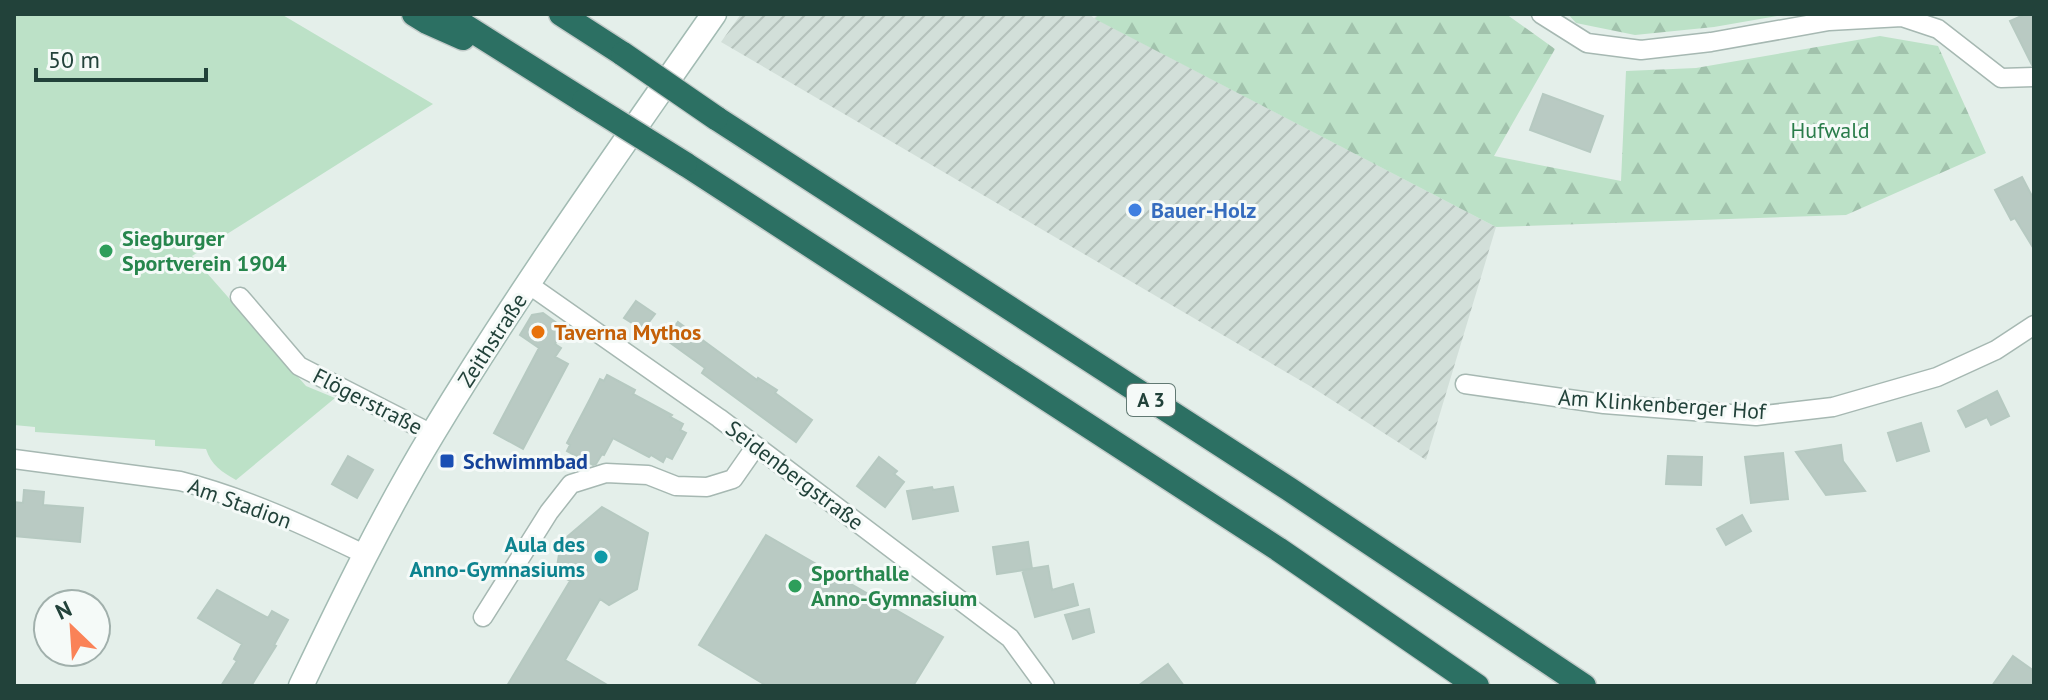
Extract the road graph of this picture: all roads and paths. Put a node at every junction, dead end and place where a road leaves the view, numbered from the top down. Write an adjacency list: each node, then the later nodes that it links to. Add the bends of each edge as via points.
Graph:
1 (414, 14): 6 (highway)
2 (446, 14): 6 (highway, A 3)
3 (561, 14): 20 (highway, A 3, bridge)
4 (714, 14): 8 (street, Zeithstraße)
5 (1541, 14): 7 (street, via 1587,43 1641,50 1829,21 1902,17 1938,29 2001,78)
6 (524, 64): 19 (highway, A 3, bridge, via 1278,549)
7 (2034, 77)
8 (528, 284): 12 (street, Zeithstraße); 13 (street, Seidenbergstraße)
9 (240, 297): 12 (street, Flögerstraße, via 299,366)
10 (2034, 325): 11 (street, Am Klinkenberger Hof, via 1996,350 1937,377 1833,407 1756,416 1604,404)
11 (1465, 384)
12 (432, 434): 15 (street, Zeithstraße)
13 (756, 446): 16 (street, via 733,479 707,487 606,473 571,484); 18 (street, Seidenbergstraße, via 1010,638)
14 (14, 459): 15 (street, Am Stadion, via 206,487)
15 (366, 555): 17 (street, Zeithstraße)
16 (483, 617)
17 (301, 686)
18 (1045, 686)
19 (1477, 686)
20 (1584, 686)

